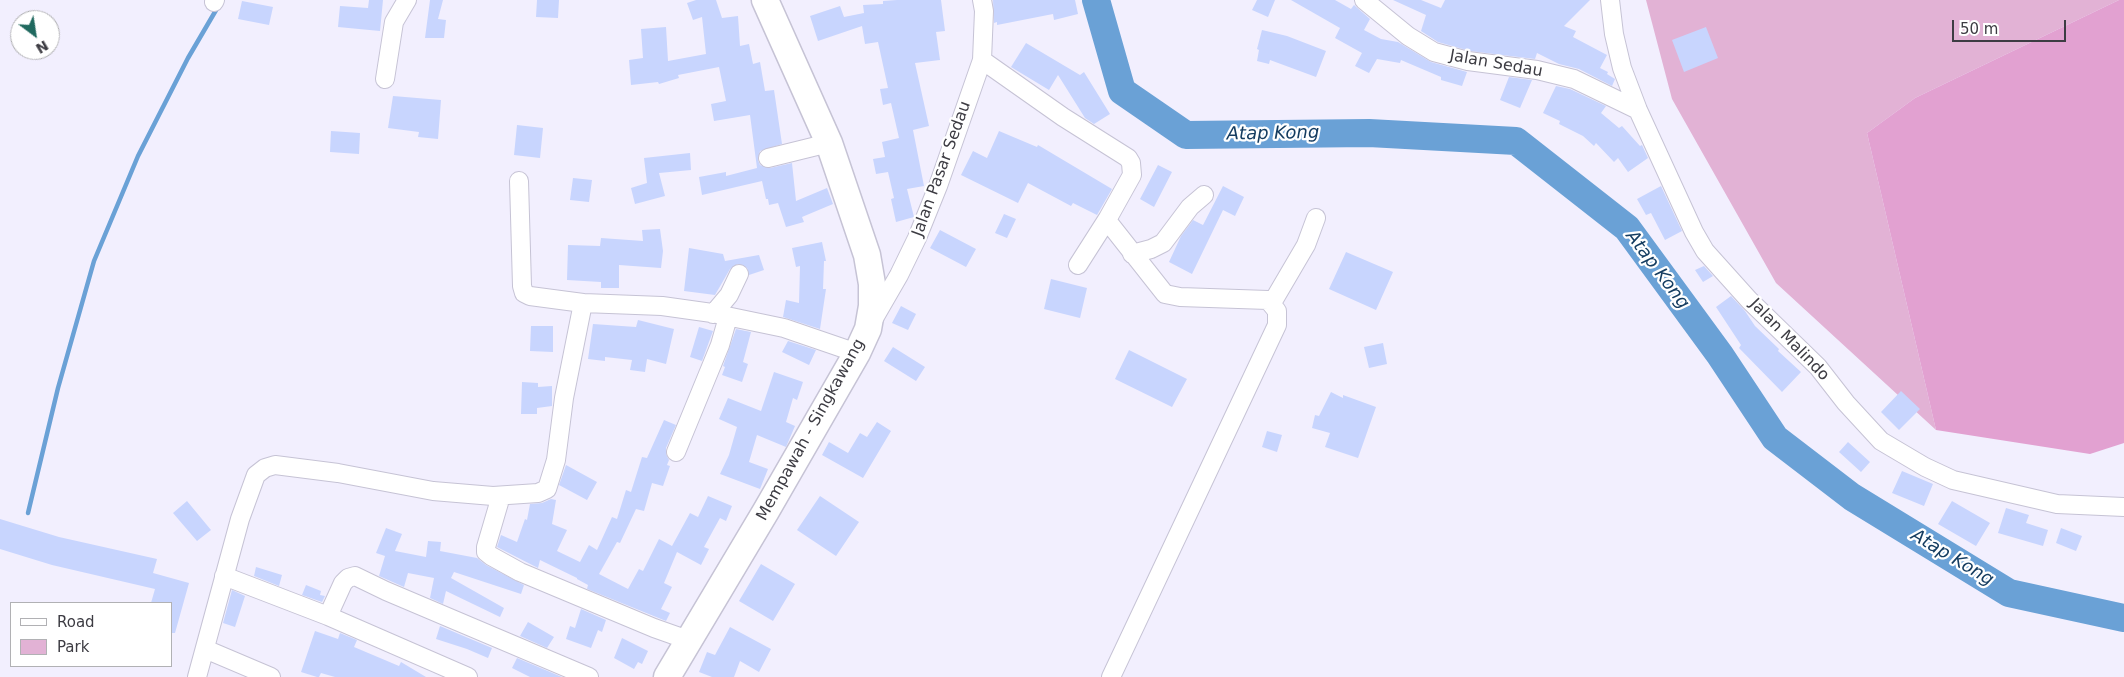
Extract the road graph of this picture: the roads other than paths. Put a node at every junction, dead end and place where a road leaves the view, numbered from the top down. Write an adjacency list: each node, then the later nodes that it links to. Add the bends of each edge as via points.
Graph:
1 (407, 0): 7 (street, via 394,22)
2 (765, 0): 9 (highway, Mempawah - Singkawang)
3 (982, 0): 6 (street, Jalan Pasar Sedau)
4 (1364, 0): 8 (street, Jalan Sedau, via 1408,36 1434,52 1574,79)
5 (1610, 0): 8 (street, Jalan Malindo, via 1622,68)
6 (982, 60): 13 (street, via 1128,158 1132,164 1132,175); 21 (street, Jalan Pasar Sedau, via 917,238)
7 (385, 80)
8 (1638, 110): 25 (street, Jalan Malindo, via 1684,214 1705,251 1749,300 1818,367 1880,440 1953,480 2057,504)
9 (829, 143): 10 (street); 21 (highway, Mempawah - Singkawang, via 867,255 872,284)
10 (768, 158)
11 (519, 181): 18 (street, via 524,293)
12 (1204, 195): 15 (street, via 1190,207 1162,243)
13 (1108, 218): 15 (street, via 1111,228); 16 (street)
14 (1316, 218): 19 (street, via 1306,245)
15 (1132, 254): 19 (street, via 1165,294 1268,300)
16 (1078, 265)
17 (739, 274): 20 (street)
18 (583, 303): 20 (street, via 662,306); 24 (street, via 549,487 543,492)
19 (1272, 303): 35 (street, via 1277,311 1277,325)
20 (721, 315): 22 (street, via 784,328); 23 (street, via 720,345)
21 (868, 329): 22 (highway, Mempawah - Singkawang)
22 (857, 353): 28 (highway, Mempawah - Singkawang)
23 (676, 452)
24 (500, 496): 26 (street, via 433,491 338,473 272,465 256,475); 28 (street, via 486,548 491,556 520,572)
25 (2124, 507)
26 (224, 576): 27 (street); 29 (street)
27 (328, 616): 32 (street); 33 (street, via 343,583 354,576)
28 (688, 640): 34 (highway, Mempawah - Singkawang)
29 (205, 650): 30 (street); 31 (street)
30 (197, 677)
31 (271, 677)
32 (468, 677)
33 (589, 677)
34 (667, 677)
35 (1111, 677)

